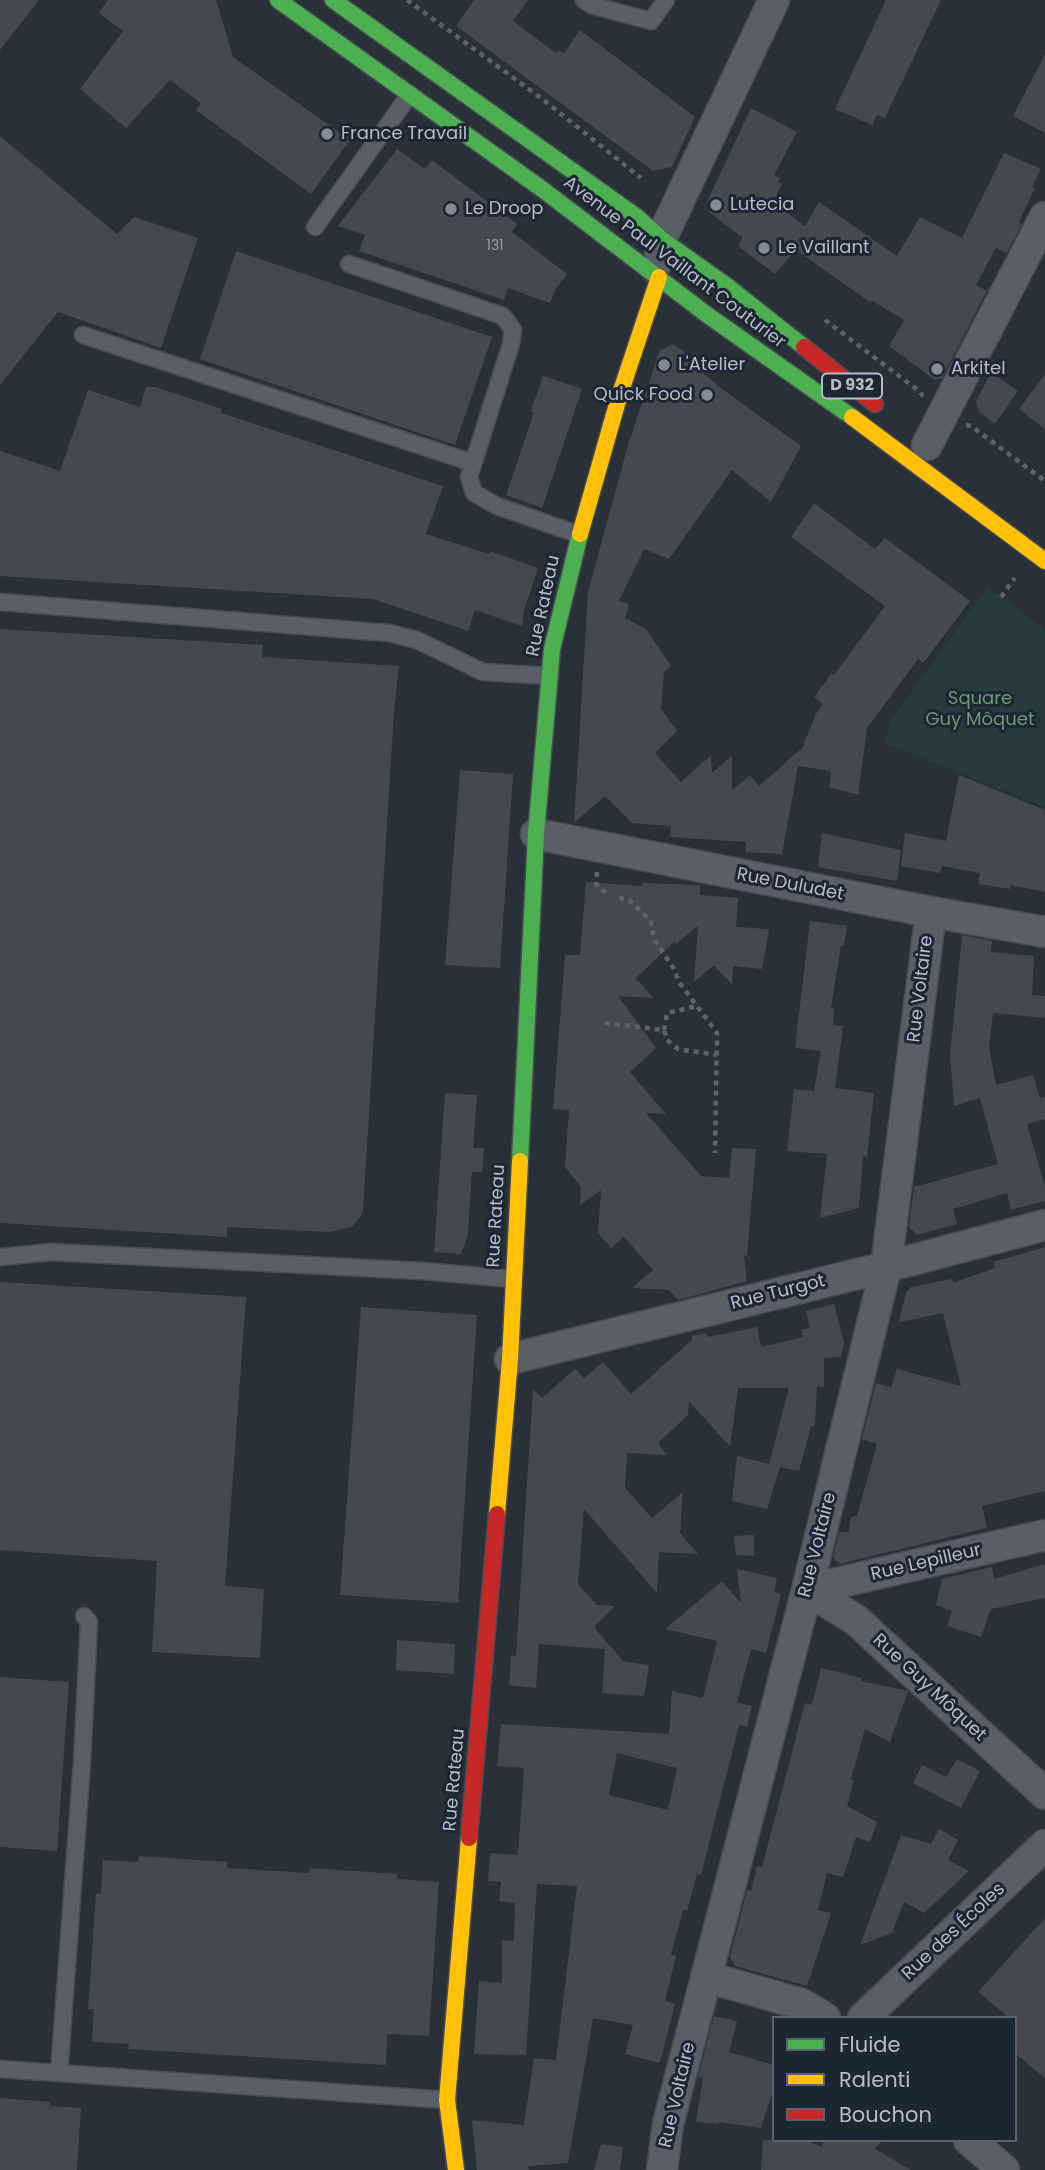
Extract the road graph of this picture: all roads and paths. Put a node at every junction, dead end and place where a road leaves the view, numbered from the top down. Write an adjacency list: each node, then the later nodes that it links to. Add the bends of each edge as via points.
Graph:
1 (278, 0): 7 (street, Avenue Paul Vaillant Couturier / D 932)
2 (333, 0): 11 (street, Avenue Paul Vaillant Couturier / D 932, via 637,217)
3 (407, 0): 8 (path)
4 (584, 0): 5 (lane, via 651,21)
5 (666, 0)
6 (774, 0): 11 (street)
7 (410, 94): 10 (lane); 13 (street, Avenue Paul Vaillant Couturier / D 932)
8 (638, 175)
9 (1045, 217): 17 (street)
10 (315, 227)
11 (661, 239): 13 (street); 16 (street, Avenue Paul Vaillant Couturier / D 932)
12 (349, 264): 19 (lane, via 503,316 513,330)
13 (659, 277): 21 (street, Rue Rateau); 22 (street, Avenue Paul Vaillant Couturier / D 932)
14 (821, 317): 17 (path, via 919,391)
15 (83, 335): 19 (lane)
16 (885, 412)
17 (942, 417): 18 (street); 20 (path, via 971,426)
18 (927, 445)
19 (473, 463): 21 (lane, via 468,477 474,494)
20 (1045, 481)
21 (580, 535): 24 (street, Rue Rateau, via 552,649)
22 (1045, 561)
23 (0, 602): 24 (lane, via 389,633 417,640 483,672)
24 (550, 676): 25 (street, Rue Rateau)
25 (536, 834): 27 (street, Rue Duludet); 37 (street, Rue Rateau)
26 (619, 898): 29 (path, via 629,900 651,921 654,939)
27 (931, 912): 28 (street, Rue Duludet); 36 (street, Rue Voltaire)
28 (1045, 932)
29 (697, 1006): 31 (path, via 667,1013); 32 (path, via 717,1033)
30 (605, 1023): 31 (path)
31 (664, 1030): 32 (path, via 667,1040 678,1049)
32 (717, 1055): 33 (path)
33 (715, 1153)
34 (1045, 1225): 36 (street, Rue Turgot)
35 (0, 1257): 37 (lane, via 51,1252)
36 (886, 1267): 38 (street, Rue Turgot); 40 (street, Rue Voltaire)
37 (513, 1279): 38 (street, Rue Rateau)
38 (510, 1359): 49 (street, Rue Rateau)
39 (1045, 1535): 40 (street, Rue Lepilleur)
40 (807, 1590): 42 (street, Rue Guy Môquet, via 856,1620); 44 (street, Rue Voltaire)
41 (84, 1616): 48 (lane, via 89,1622 83,1749)
42 (1045, 1794)
43 (1045, 1845): 46 (street, Rue des Écoles)
44 (706, 1977): 45 (street, via 802,2004); 52 (street, Rue Voltaire, via 668,2124)
45 (822, 2016)
46 (865, 2016)
47 (0, 2069): 48 (lane)
48 (59, 2073): 49 (lane)
49 (447, 2100): 51 (street, Rue Rateau)
50 (971, 2142): 53 (street)
51 (456, 2170)
52 (662, 2170)
53 (1004, 2170)

